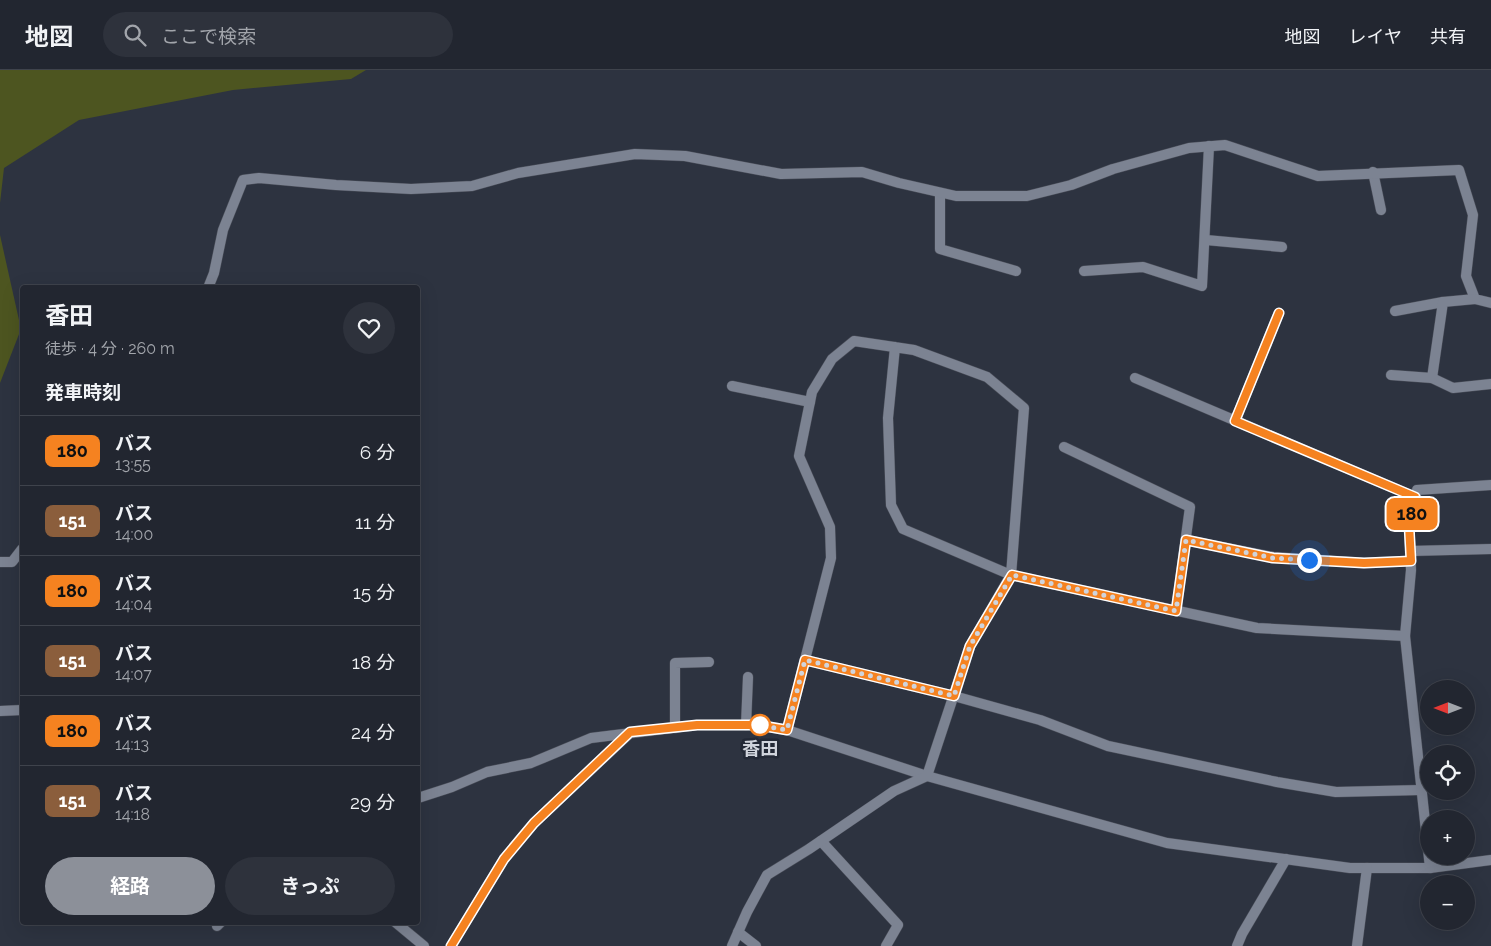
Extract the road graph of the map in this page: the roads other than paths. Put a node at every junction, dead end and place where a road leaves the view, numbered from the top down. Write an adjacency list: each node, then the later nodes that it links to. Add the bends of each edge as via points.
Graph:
1 (1209, 146): 2 (street, via 1225,145 1318,176); 3 (street, via 1189,148 1123,166 1071,185 1027,196); 5 (street)
2 (1373, 172): 4 (street); 10 (street, via 1459,170 1473,214 1466,276)
3 (940, 193): 7 (street, via 940,249); 9 (street, via 862,172 781,174 685,156 635,154 518,173 472,186 411,189 259,178 243,180 223,230)
4 (1381, 210)
5 (1206, 240): 6 (street); 8 (street, via 1202,286 1143,267)
6 (1282, 247)
7 (1016, 271)
8 (1084, 271)
9 (209, 285)
10 (1475, 299): 11 (street); 12 (street)
11 (1443, 302): 13 (street); 18 (street)
12 (1491, 303)
13 (1395, 311)
14 (1279, 313): 22 (street)
15 (895, 348): 21 (street, via 854,341 832,359 812,392); 31 (street, via 888,418 891,505 902,529); 31 (street, via 914,350 987,378 1024,408)
16 (1391, 375): 18 (street)
17 (1135, 378): 22 (street)
18 (1432, 378): 19 (street, via 1453,388)
19 (1491, 384)
20 (732, 386): 21 (street)
21 (810, 402): 34 (street, via 800,456 830,528 831,558)
22 (1235, 421): 25 (street)
23 (1064, 447): 26 (street, via 1190,507)
24 (1491, 485): 25 (street, via 1416,490)
25 (1415, 497): 29 (street, via 1409,525)
26 (1186, 540): 29 (street, via 1273,558 1364,563); 32 (street)
27 (1491, 549): 29 (street)
28 (20, 552): 30 (street, via 12,562)
29 (1410, 556): 33 (street)
30 (0, 562)
31 (1012, 575): 32 (street); 37 (street, via 970,646)
32 (1176, 611): 33 (street, via 1257,628)
33 (1405, 636): 44 (street)
34 (805, 660): 37 (street); 42 (street)
35 (709, 662): 41 (street, via 674,663)
36 (748, 677): 40 (street)
37 (954, 696): 45 (street); 46 (street, via 1040,720 1108,746 1277,782 1336,792)
38 (20, 710): 39 (street)
39 (0, 711)
40 (746, 725): 41 (street); 42 (street)
41 (675, 728): 43 (street)
42 (787, 730): 45 (street)
43 (630, 732): 47 (street, via 591,738 531,762 487,772); 57 (street, via 534,823 504,859)
44 (1420, 772)
45 (927, 776): 49 (street, via 894,791); 50 (street, via 1167,843)
46 (1420, 790)
47 (420, 797)
48 (1423, 800): 53 (street)
49 (821, 841): 55 (street, via 766,875); 60 (street, via 898,925)
50 (1286, 859): 52 (street); 61 (street)
51 (1491, 860): 53 (street)
52 (1367, 868): 53 (street); 62 (street)
53 (1430, 868)
54 (399, 925): 56 (street)
55 (738, 932): 58 (street); 59 (street)
56 (424, 946)
57 (451, 946)
58 (732, 946)
59 (756, 946)
60 (886, 946)
61 (1237, 946)
62 (1357, 946)

